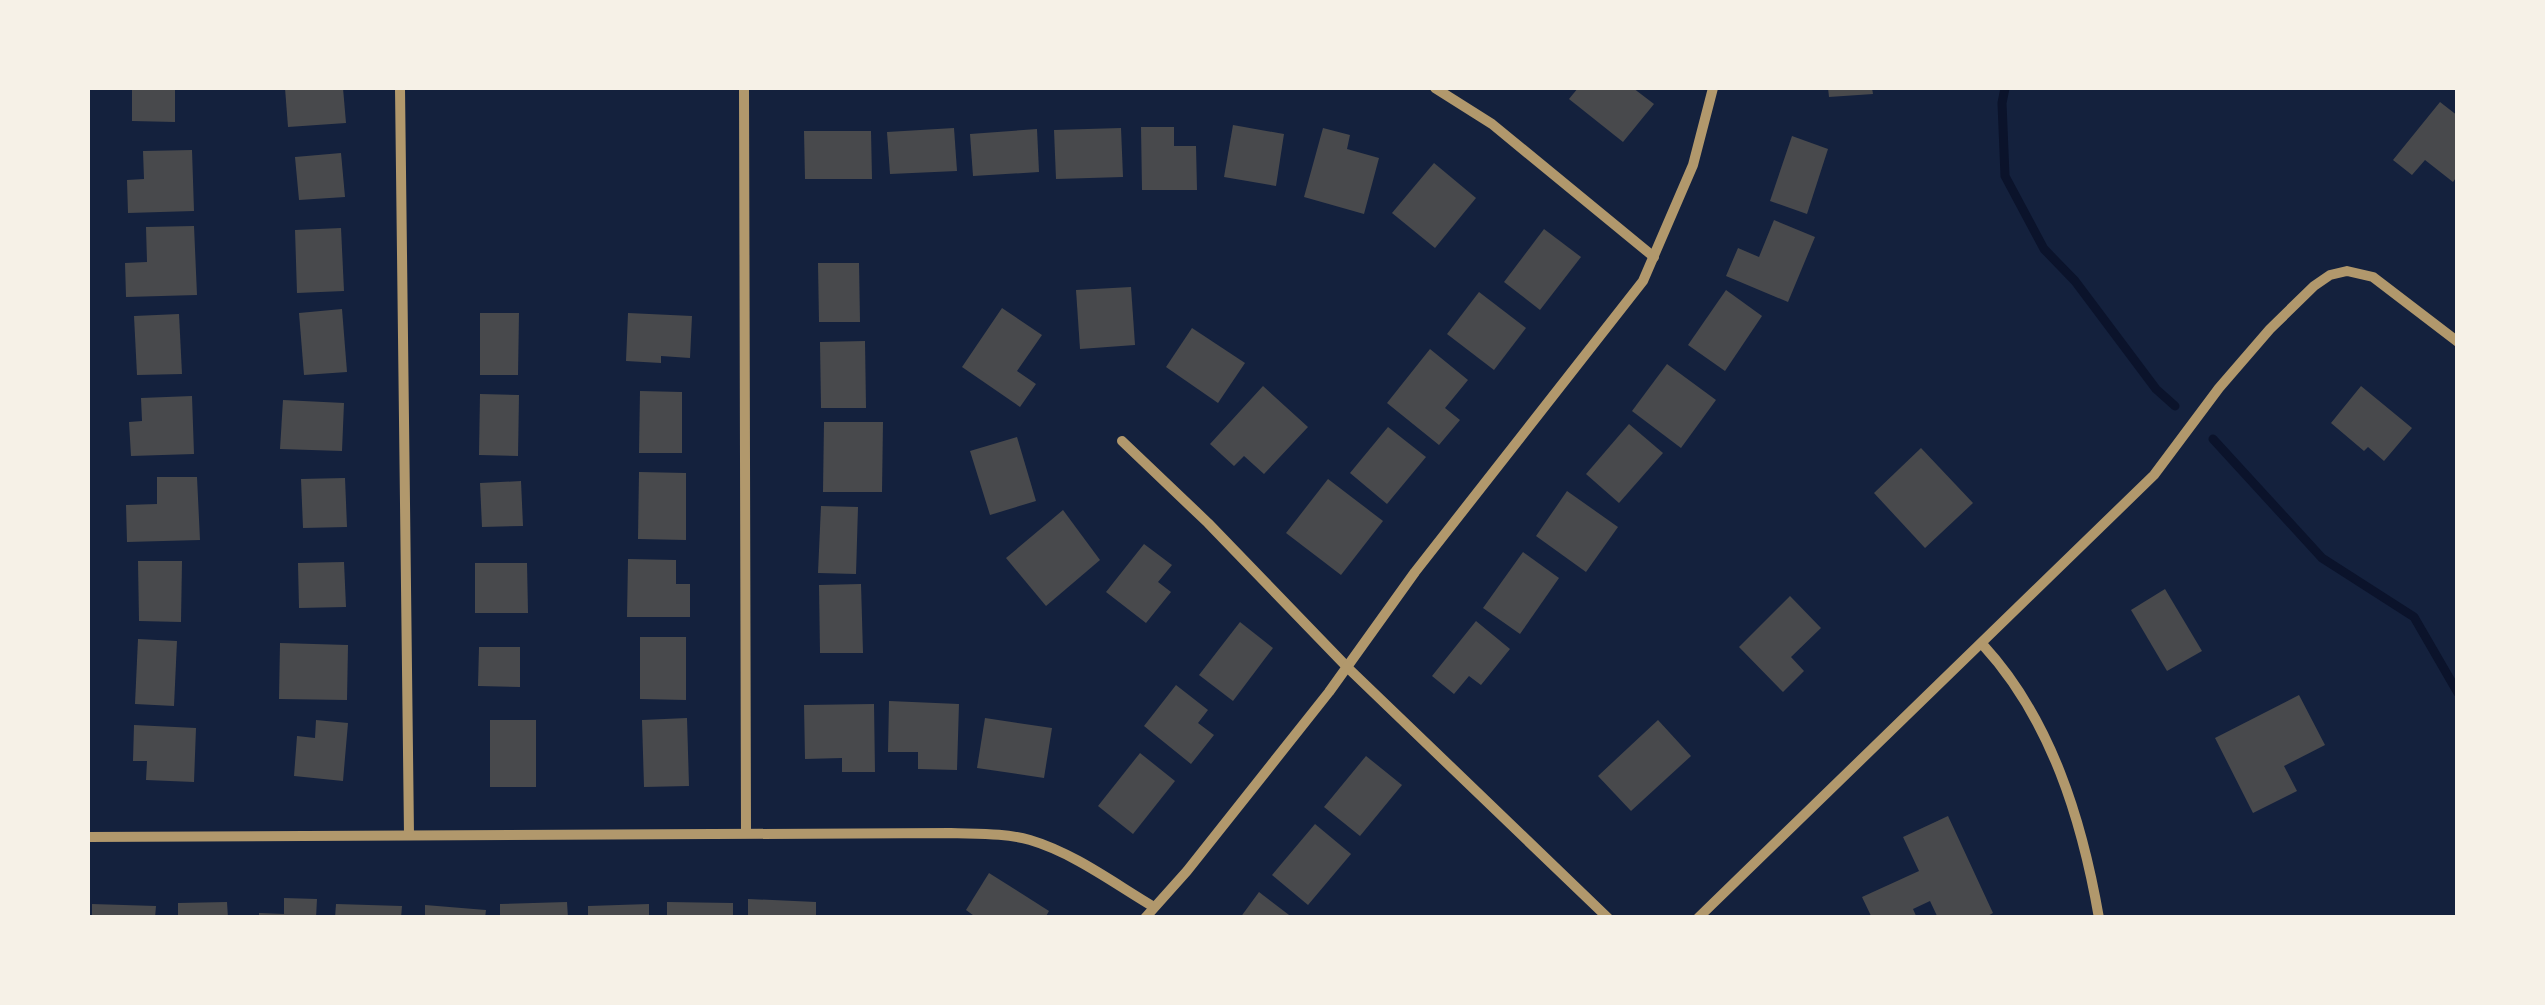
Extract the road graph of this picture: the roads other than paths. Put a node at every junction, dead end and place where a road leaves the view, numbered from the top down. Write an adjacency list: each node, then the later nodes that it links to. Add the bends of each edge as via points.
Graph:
1 (400, 88): 11 (street)
2 (744, 88): 10 (street)
3 (1435, 88): 5 (street, via 1492,124)
4 (1713, 88): 5 (street, via 1693,165)
5 (1654, 256): 9 (street, via 1644,281 1415,572)
6 (2458, 342): 8 (street, via 2373,276 2330,275 2270,329 2154,475)
7 (1122, 441): 9 (street)
8 (1983, 644): 16 (street); 17 (street, via 2026,700 2057,765)
9 (1348, 668): 13 (street); 15 (street)
10 (746, 833): 11 (street); 13 (street, via 1008,836 1071,858)
11 (409, 835): 12 (street)
12 (88, 837)
13 (1154, 907): 14 (street)
14 (1144, 918)
15 (1608, 918)
16 (1698, 918)
17 (2099, 918)

